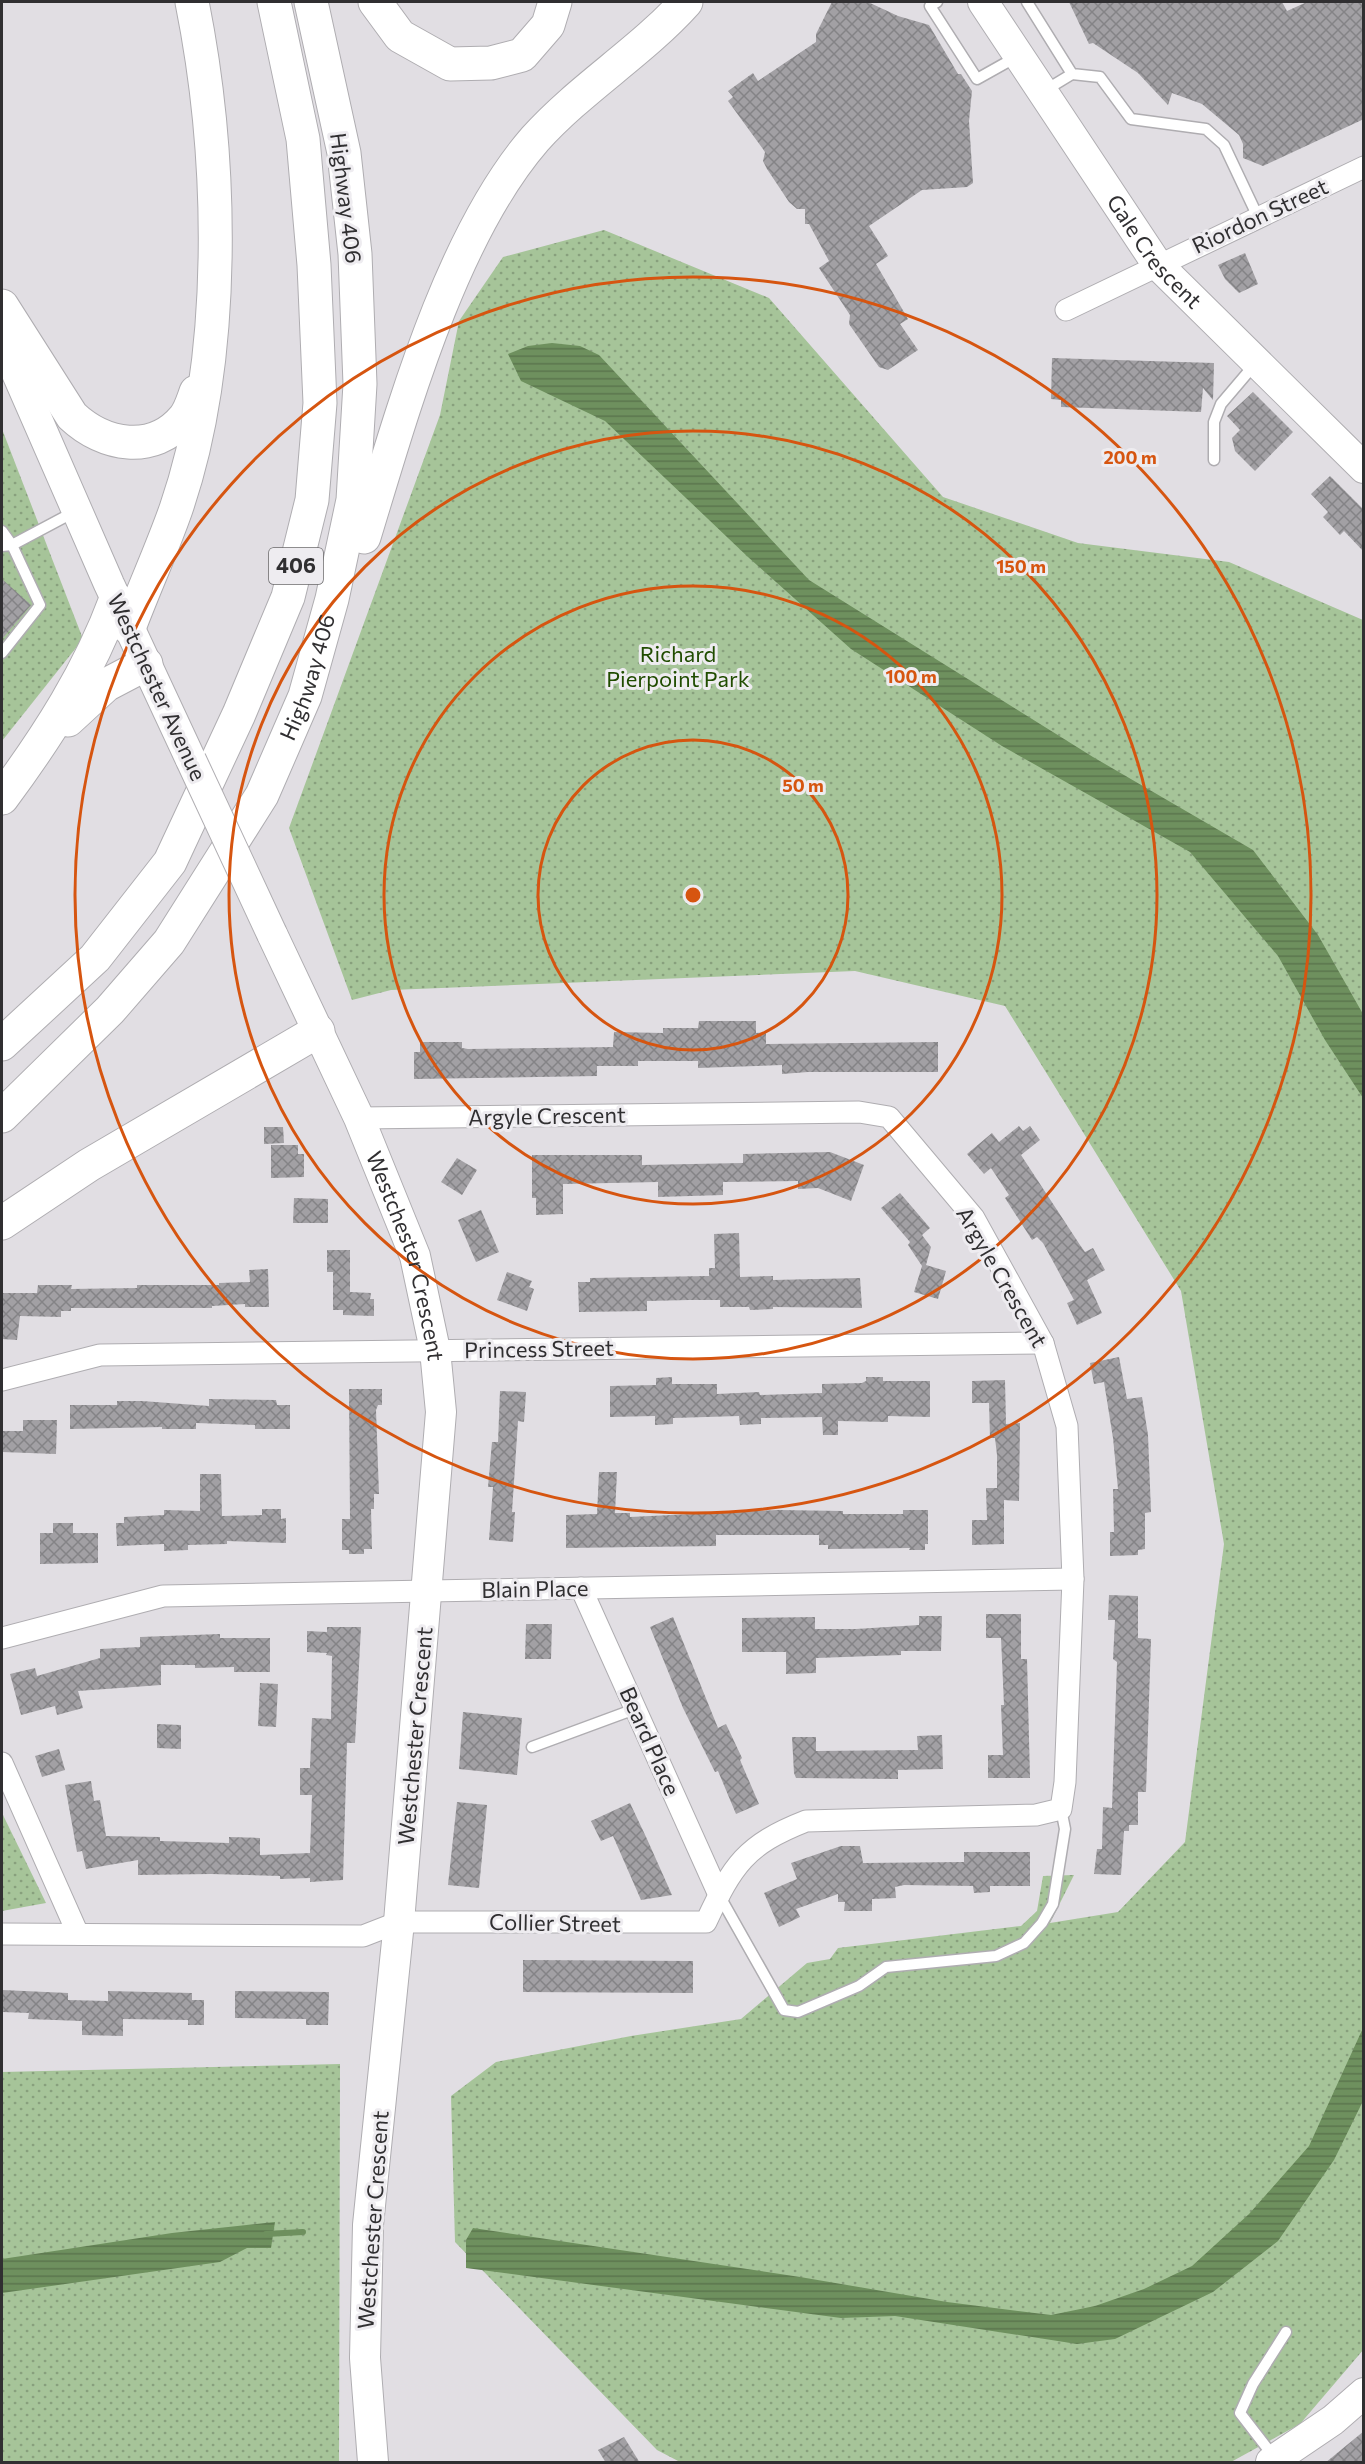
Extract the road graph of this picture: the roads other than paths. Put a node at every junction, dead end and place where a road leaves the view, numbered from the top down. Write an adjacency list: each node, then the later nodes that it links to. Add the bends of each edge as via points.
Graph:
1 (192, 2): 20 (highway, via 204,59 214,170 214,311)
2 (274, 2): 33 (highway, Highway 406 / 406, via 303,139 320,403 312,500 288,597 170,862 95,958)
3 (311, 2): 29 (highway, Highway 406 / 406, via 344,153 355,255 360,384 353,500 332,599)
4 (375, 2): 5 (highway, via 400,36 450,64 491,63 522,55 548,25)
5 (555, 2)
6 (686, 2): 29 (highway, via 564,108 534,141 492,200 441,310 399,424 351,577)
7 (937, 2): 10 (lane, via 930,6 977,78)
8 (983, 2): 10 (main road, Gale Crescent)
9 (1027, 2): 11 (lane)
10 (1019, 56): 12 (main road, Gale Crescent)
11 (1072, 74): 12 (lane); 14 (lane, via 1100,77 1131,119 1206,129 1224,145)
12 (1043, 92): 15 (main road, Gale Crescent)
13 (1364, 166): 14 (street, Riordon Street)
14 (1258, 217): 15 (street, Riordon Street)
15 (1157, 264): 17 (street, Riordon Street); 19 (main road, Gale Crescent)
16 (2, 306): 20 (highway, via 72,416 86,429 108,440 131,444 153,440 170,431 186,416)
17 (1066, 310)
18 (2, 339): 23 (main road, Westchester Avenue)
19 (1256, 363): 21 (lane, via 1221,404 1214,422); 22 (main road, Gale Crescent)
20 (208, 366): 26 (highway, via 176,508)
21 (1214, 460)
22 (1364, 468)
23 (77, 510): 25 (lane); 26 (main road, Westchester Avenue)
24 (2, 531): 25 (lane)
25 (7, 546): 27 (lane, via 40,605)
26 (122, 613): 28 (main road, Westchester Avenue); 30 (highway)
27 (2, 653)
28 (146, 664): 30 (highway, via 106,685); 32 (main road, Westchester Avenue, bridge)
29 (305, 696): 34 (highway, Highway 406 / 406, via 262,795 169,942 110,1010)
30 (38, 748): 31 (highway)
31 (2, 798)
32 (318, 1031): 35 (main road, Westchester Crescent); 36 (highway, via 89,1166)
33 (2, 1044)
34 (2, 1116)
35 (359, 1118): 37 (street, Argyle Crescent, via 859,1112 889,1117 974,1218); 38 (main road, Westchester Crescent, via 414,1256)
36 (2, 1223)
37 (1043, 1342): 38 (street, Princess Street); 40 (street, Argyle Crescent, via 1067,1426)
38 (435, 1350): 39 (street, Princess Street, via 100,1355); 42 (main road, Westchester Crescent, via 441,1412)
39 (2, 1380)
40 (1073, 1579): 41 (street, Blain Place); 47 (street, Argyle Crescent)
41 (581, 1588): 42 (street, Blain Place); 44 (street, Beard Place)
42 (427, 1591): 43 (street, Blain Place, via 163,1596); 49 (main road, Westchester Crescent)
43 (2, 1638)
44 (635, 1709): 45 (lane); 48 (street, Beard Place)
45 (532, 1747)
46 (2, 1763): 51 (street)
47 (1061, 1809): 48 (street, Collier Street, via 1036,1815 806,1821 773,1834 738,1862); 48 (lane, via 1065,1829 1053,1904 1024,1944 996,1956 886,1967 859,1986 798,2012 784,2010)
48 (719, 1895): 49 (street, Collier Street, via 706,1922)
49 (399, 1922): 51 (street, Collier Street, via 363,1936); 55 (main road, Westchester Crescent, via 368,2225 365,2358)
50 (3, 1934): 51 (street, Collier Street)
51 (78, 1934)
52 (1286, 2332): 54 (lane, via 1253,2384 1240,2413)
53 (1364, 2393): 54 (main road)
54 (1274, 2461)
55 (373, 2463)

